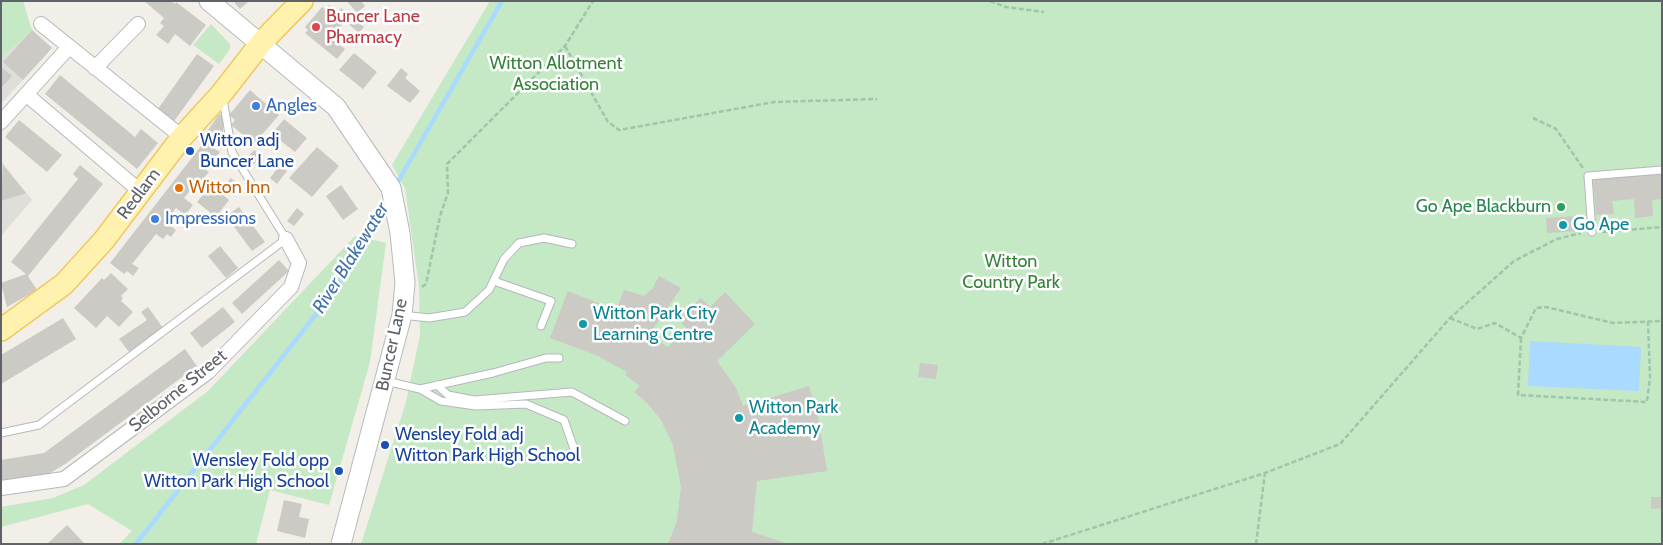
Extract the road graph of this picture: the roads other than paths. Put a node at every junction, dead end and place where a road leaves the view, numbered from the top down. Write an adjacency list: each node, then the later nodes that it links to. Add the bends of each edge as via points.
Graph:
1 (209, 1): 5 (main road, Buncer Lane)
2 (302, 1): 5 (main road, Redlam)
3 (41, 24): 6 (street)
4 (138, 24): 7 (street)
5 (260, 43): 8 (main road, Redlam); 18 (main road, Buncer Lane, via 336,107 391,188 405,283)
6 (70, 47): 7 (street); 9 (street)
7 (95, 68): 11 (street)
8 (222, 93): 11 (main road, Redlam); 15 (lane, via 232,152)
9 (27, 95): 10 (street); 13 (street)
10 (1, 122)
11 (182, 137): 13 (main road, Redlam)
12 (1662, 170): 14 (lane, via 1588,176)
13 (141, 192): 20 (main road, Redlam, via 64,284)
14 (1592, 232)
15 (286, 239): 26 (lane, via 39,425); 28 (street, Selborne Street, via 299,263 291,287 208,372 64,479)
16 (572, 244): 17 (lane, via 544,238 519,242 504,258)
17 (494, 281): 18 (lane, via 465,312 429,318); 19 (lane, via 551,301)
18 (402, 306): 22 (main road, Buncer Lane)
19 (541, 326)
20 (2, 328)
21 (559, 358): 23 (lane, via 546,358)
22 (386, 380): 24 (lane); 29 (main road, Buncer Lane)
23 (437, 385): 24 (lane); 25 (lane, via 448,395 474,400 572,392)
24 (420, 389): 27 (lane, via 441,400 476,406 526,404 564,420)
25 (624, 421)
26 (1, 433)
27 (574, 449)
28 (1, 488)
29 (342, 544)

